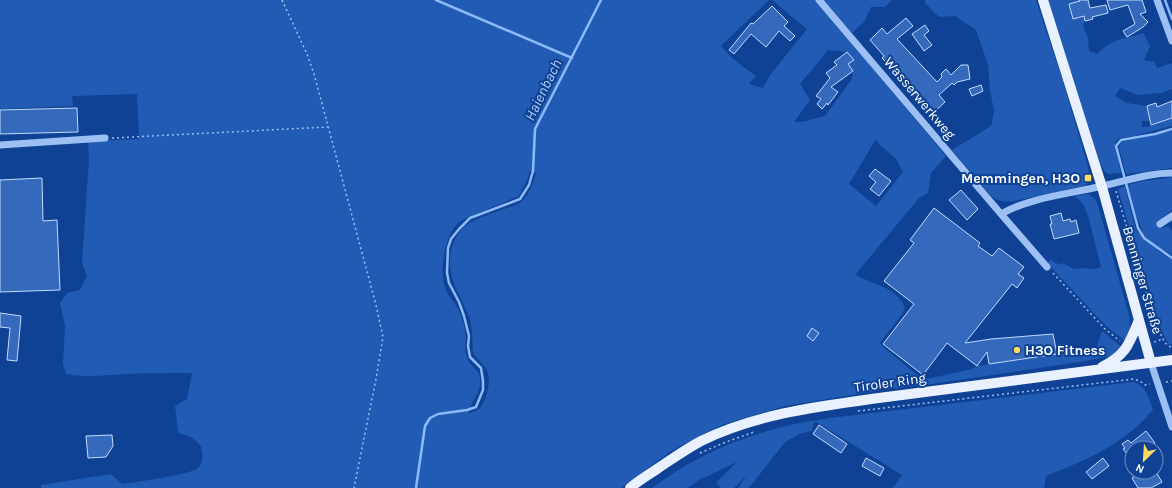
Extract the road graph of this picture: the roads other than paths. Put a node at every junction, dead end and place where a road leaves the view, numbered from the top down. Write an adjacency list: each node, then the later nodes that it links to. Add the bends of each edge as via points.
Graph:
1 (819, 0): 9 (street, Wasserwerkweg)
2 (1043, 0): 8 (main road, Benninger Straße)
3 (1157, 0): 4 (street)
4 (1172, 41)
5 (105, 138): 6 (street)
6 (0, 145)
7 (1172, 173): 8 (street, via 1146,175)
8 (1102, 187): 9 (street, via 1024,204); 13 (main road, Benninger Straße)
9 (1001, 214): 12 (street, Wasserwerkweg)
10 (1172, 216): 11 (street)
11 (1160, 224)
12 (1047, 267)
13 (1139, 320): 15 (main road, Benninger Straße); 16 (main road, via 1127,346 1116,360)
14 (1172, 360): 15 (main road, Tiroler Ring)
15 (1152, 363): 16 (main road, Tiroler Ring); 17 (street, Benninger Straße)
16 (1097, 370): 18 (main road, Tiroler Ring, via 826,405 757,420 702,441)
17 (1172, 427)
18 (630, 488)

